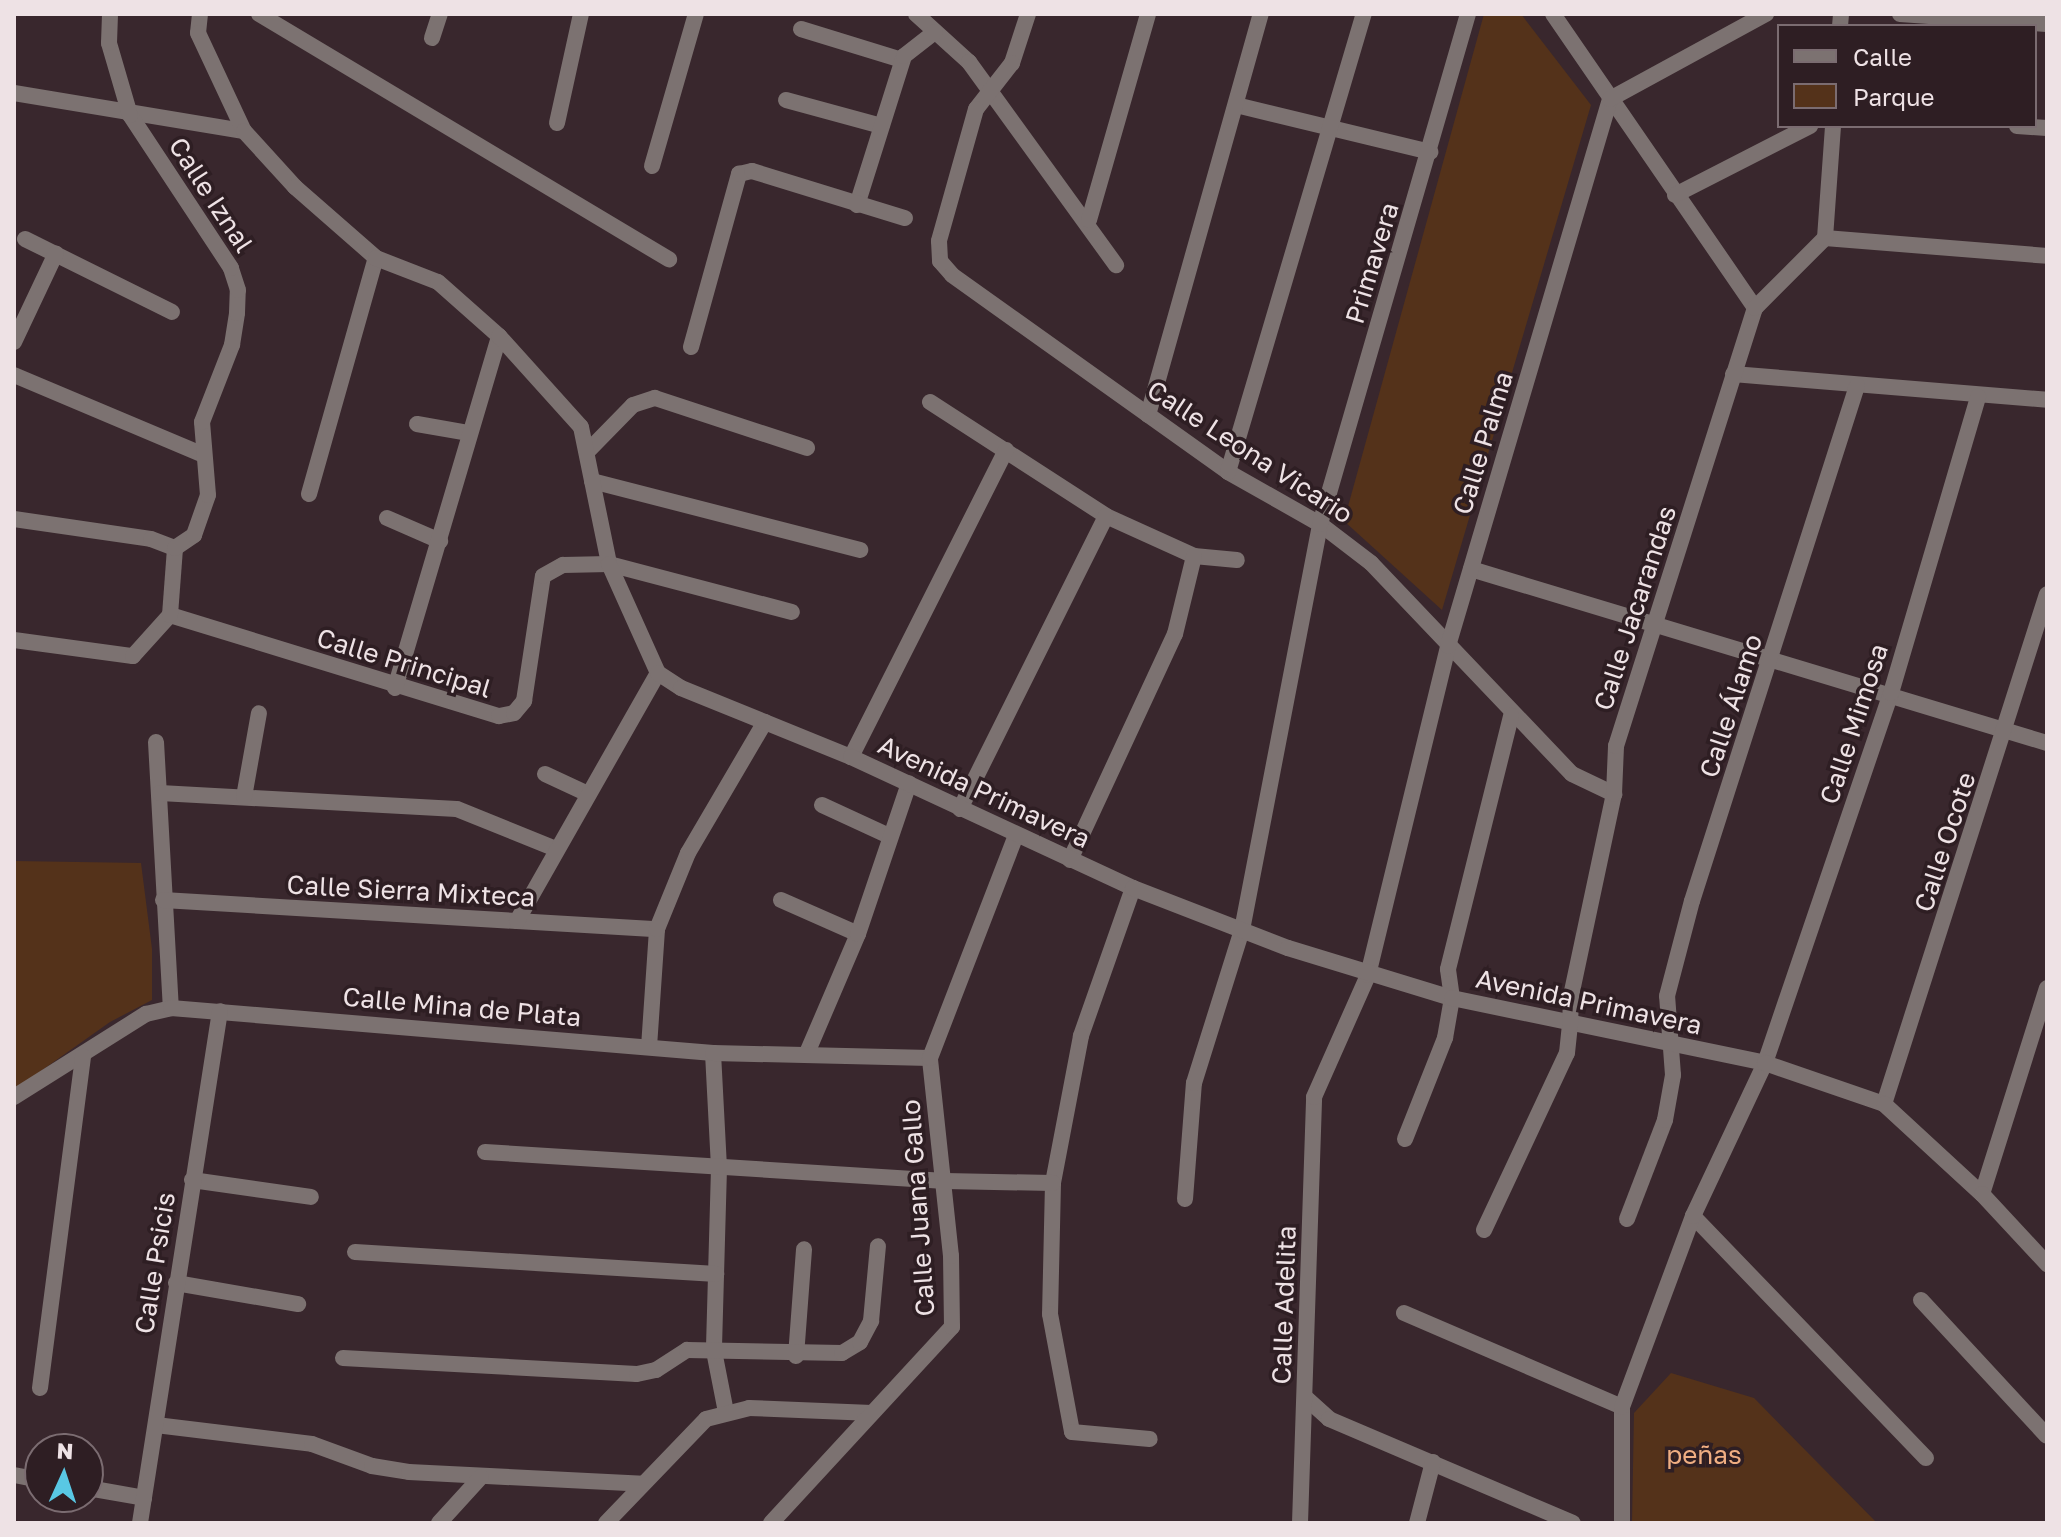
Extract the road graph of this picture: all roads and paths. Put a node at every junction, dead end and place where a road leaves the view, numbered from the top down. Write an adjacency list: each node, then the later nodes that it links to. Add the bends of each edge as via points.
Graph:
1 (110, 14): 26 (street, Calle Iznal, via 109,43)
2 (200, 14): 32 (street, via 198,33)
3 (259, 14): 44 (street)
4 (440, 14): 19 (street)
5 (581, 14): 27 (street)
6 (696, 14): 34 (street)
7 (916, 14): 18 (street)
8 (1028, 14): 21 (street, via 1012,63)
9 (1148, 14): 38 (street)
10 (1261, 14): 25 (street)
11 (1364, 14): 31 (street)
12 (1468, 14): 33 (street, Primavera)
13 (1553, 14): 23 (street)
14 (1766, 14): 23 (street)
15 (1900, 14): 16 (street)
16 (2047, 24)
17 (801, 29): 20 (street)
18 (935, 32): 20 (street); 21 (street)
19 (432, 38)
20 (902, 60): 28 (street)
21 (990, 88): 38 (street); 57 (street, Calle Leona Vicario, via 976,109 939,241 940,261)
22 (14, 93): 26 (street)
23 (1610, 99): 35 (street); 77 (street, Calle Palma)
24 (786, 100): 28 (street)
25 (1236, 105): 31 (street); 57 (street)
26 (130, 115): 32 (street); 63 (street, Calle Iznal, via 215,240 238,290 232,345 202,422)
27 (557, 123)
28 (882, 126): 36 (street)
29 (1806, 128): 35 (street)
30 (1833, 128): 39 (street)
31 (1330, 130): 33 (street); 64 (street)
32 (244, 131): 43 (street, via 295,187)
33 (1430, 152): 70 (street, Primavera)
34 (652, 166)
35 (1675, 195): 46 (street)
36 (857, 205): 37 (street); 50 (street, via 752,171 739,174)
37 (905, 218)
38 (1089, 220): 45 (street)
39 (1825, 238): 42 (street); 46 (street, Calle Jacarandas)
40 (25, 239): 41 (street)
41 (56, 253): 47 (street); 49 (street)
42 (2047, 256)
43 (376, 258): 48 (street, via 438,282); 66 (street)
44 (669, 259)
45 (1116, 265)
46 (1755, 308): 51 (street, Calle Jacarandas)
47 (172, 312)
48 (499, 336): 59 (street); 62 (street, via 581,427)
49 (14, 342)
50 (691, 347)
51 (1733, 374): 53 (street); 81 (street, Calle Jacarandas)
52 (14, 375): 63 (street)
53 (1857, 386): 54 (street); 84 (street, Calle Álamo)
54 (1978, 397): 55 (street); 87 (street, Calle Mimosa)
55 (2047, 400)
56 (930, 402): 61 (street)
57 (1148, 415): 64 (street, Calle Leona Vicario)
58 (417, 424): 59 (street)
59 (469, 433): 71 (street)
60 (807, 448): 62 (street, via 655,398 633,405)
61 (1006, 450): 67 (street); 94 (street)
62 (588, 451): 65 (street)
63 (201, 454): 72 (street, Calle Iznal, via 208,495 194,535)
64 (1228, 472): 70 (street, Calle Leona Vicario)
65 (592, 481): 73 (street); 76 (street)
66 (309, 494)
67 (1106, 516): 74 (street); 102 (street)
68 (387, 518): 71 (street)
69 (14, 519): 72 (street, via 151,539)
70 (1320, 524): 83 (street, Calle Leona Vicario, via 1371,563); 112 (street, Primavera)
71 (440, 541): 86 (street)
72 (175, 548): 80 (street)
73 (860, 550)
74 (1194, 556): 75 (street); 106 (street, via 1175,634)
75 (1237, 560)
76 (609, 564): 79 (street); 85 (street); 86 (street, Calle Principal, via 563,565 543,576 524,701 514,713 478,714)
77 (1471, 569): 81 (street); 83 (street, Calle Palma)
78 (2047, 594): 91 (street, Calle Ocote)
79 (792, 612)
80 (170, 615): 82 (street, via 133,656); 86 (street, Calle Principal)
81 (1657, 621): 84 (street); 99 (street, Calle Jacarandas, via 1616,746)
82 (14, 640)
83 (1448, 646): 89 (street, Calle Leona Vicario); 114 (street, Calle Palma)
84 (1773, 658): 87 (street); 120 (street, Calle Álamo, via 1692,901 1667,996)
85 (658, 673): 90 (street, Avenida Primavera, via 681,688); 98 (street)
86 (395, 688)
87 (1891, 693): 91 (street); 126 (street, Calle Mimosa)
88 (259, 713): 100 (street)
89 (1511, 716): 99 (street, Calle Leona Vicario, via 1572,774); 116 (street, via 1448,969)
90 (765, 722): 94 (street, Avenida Primavera); 111 (street, via 688,853)
91 (2007, 731): 93 (street); 128 (street, Calle Ocote)
92 (156, 742): 97 (street)
93 (2047, 743)
94 (851, 757): 96 (street, Avenida Primavera)
95 (545, 774): 98 (street)
96 (909, 783): 102 (street, Avenida Primavera); 104 (street)
97 (160, 793): 100 (street); 108 (street)
98 (586, 793): 105 (street)
99 (1614, 794): 119 (street, Calle Jacarandas, via 1571,996)
100 (244, 797): 105 (street, via 457,809)
101 (822, 805): 104 (street)
102 (960, 809): 103 (street, Avenida Primavera)
103 (1016, 835): 106 (street, Avenida Primavera); 125 (street, Calle Juana Gallo)
104 (889, 836): 113 (street)
105 (556, 849): 110 (street)
106 (1070, 860): 107 (street, Avenida Primavera)
107 (1133, 888): 112 (street, Avenida Primavera); 134 (street, via 1081,1036)
108 (163, 900): 110 (street, Calle Sierra Mixteca); 117 (street)
109 (781, 900): 113 (street)
110 (517, 921): 111 (street, Calle Sierra Mixteca)
111 (657, 929): 121 (street)
112 (1242, 930): 114 (street, Avenida Primavera); 137 (street, Primavera, via 1194,1083)
113 (858, 934): 123 (street)
114 (1368, 975): 116 (street, Avenida Primavera); 154 (street, Calle Adelita, via 1314,1097)
115 (2047, 988): 135 (street)
116 (1452, 998): 119 (street, Avenida Primavera); 129 (street, via 1445,1038)
117 (171, 1008): 118 (street, Calle Mina de Plata); 124 (street, Calle Mina de Plata, via 146,1014)
118 (220, 1011): 121 (street, Calle Mina de Plata); 132 (street, Calle Psicis)
119 (1570, 1026): 120 (street, Avenida Primavera); 140 (street, Calle Jacarandas, via 1567,1053)
120 (1669, 1045): 126 (street, Avenida Primavera); 139 (street, Calle Álamo, via 1673,1075 1665,1120)
121 (649, 1047): 122 (street, Calle Mina de Plata)
122 (713, 1053): 123 (street, Calle Mina de Plata); 131 (street)
123 (807, 1053): 125 (street, Calle Mina de Plata)
124 (83, 1057): 127 (street, Calle Mina de Plata); 153 (street)
125 (930, 1058): 133 (street, Calle Juana Gallo)
126 (1765, 1063): 128 (street, Avenida Primavera); 138 (street, Calle Mimosa)
127 (14, 1097)
128 (1884, 1104): 135 (street, Avenida Primavera)
129 (1405, 1139)
130 (485, 1152): 131 (street)
131 (719, 1168): 133 (street); 145 (street)
132 (192, 1180): 136 (street); 146 (street, Calle Psicis)
133 (945, 1181): 134 (street); 157 (street, Calle Juana Gallo, via 952,1327)
134 (1053, 1183): 160 (street, via 1050,1314 1072,1432)
135 (1982, 1194): 144 (street, Avenida Primavera)
136 (311, 1197)
137 (1185, 1199)
138 (1693, 1216): 155 (street, Calle Mimosa); 161 (street)
139 (1627, 1219)
140 (1484, 1230)
141 (878, 1246): 151 (street, via 871,1321 860,1342 842,1353)
142 (804, 1249): 151 (street)
143 (355, 1252): 145 (street)
144 (2047, 1264)
145 (716, 1274): 150 (street)
146 (176, 1283): 148 (street); 158 (street, Calle Psicis)
147 (1921, 1300): 159 (street)
148 (298, 1304)
149 (1404, 1313): 155 (street)
150 (714, 1351): 151 (street); 152 (street, via 687,1350 656,1370 637,1374); 156 (street)
151 (796, 1356)
152 (343, 1358)
153 (40, 1388)
154 (1306, 1398): 162 (street, Calle Adelita, via 1329,1419); 171 (street)
155 (1622, 1407): 174 (street)
156 (726, 1412): 157 (street); 164 (street, via 706,1419)
157 (872, 1413): 170 (street, Calle Juana Gallo)
158 (156, 1425): 163 (street, via 262,1435 312,1444 372,1466); 166 (street, Calle Psicis)
159 (2047, 1436)
160 (1150, 1439)
161 (1926, 1458)
162 (1433, 1462): 172 (street); 173 (street, Calle Adelita)
163 (481, 1477): 164 (street); 168 (street)
164 (643, 1484): 169 (street)
165 (104, 1491): 166 (street)
166 (144, 1498): 167 (street, Calle Psicis)
167 (140, 1523)
168 (439, 1523)
169 (606, 1523)
170 (771, 1523)
171 (1300, 1523)
172 (1417, 1523)
173 (1573, 1523)
174 (1622, 1523)

